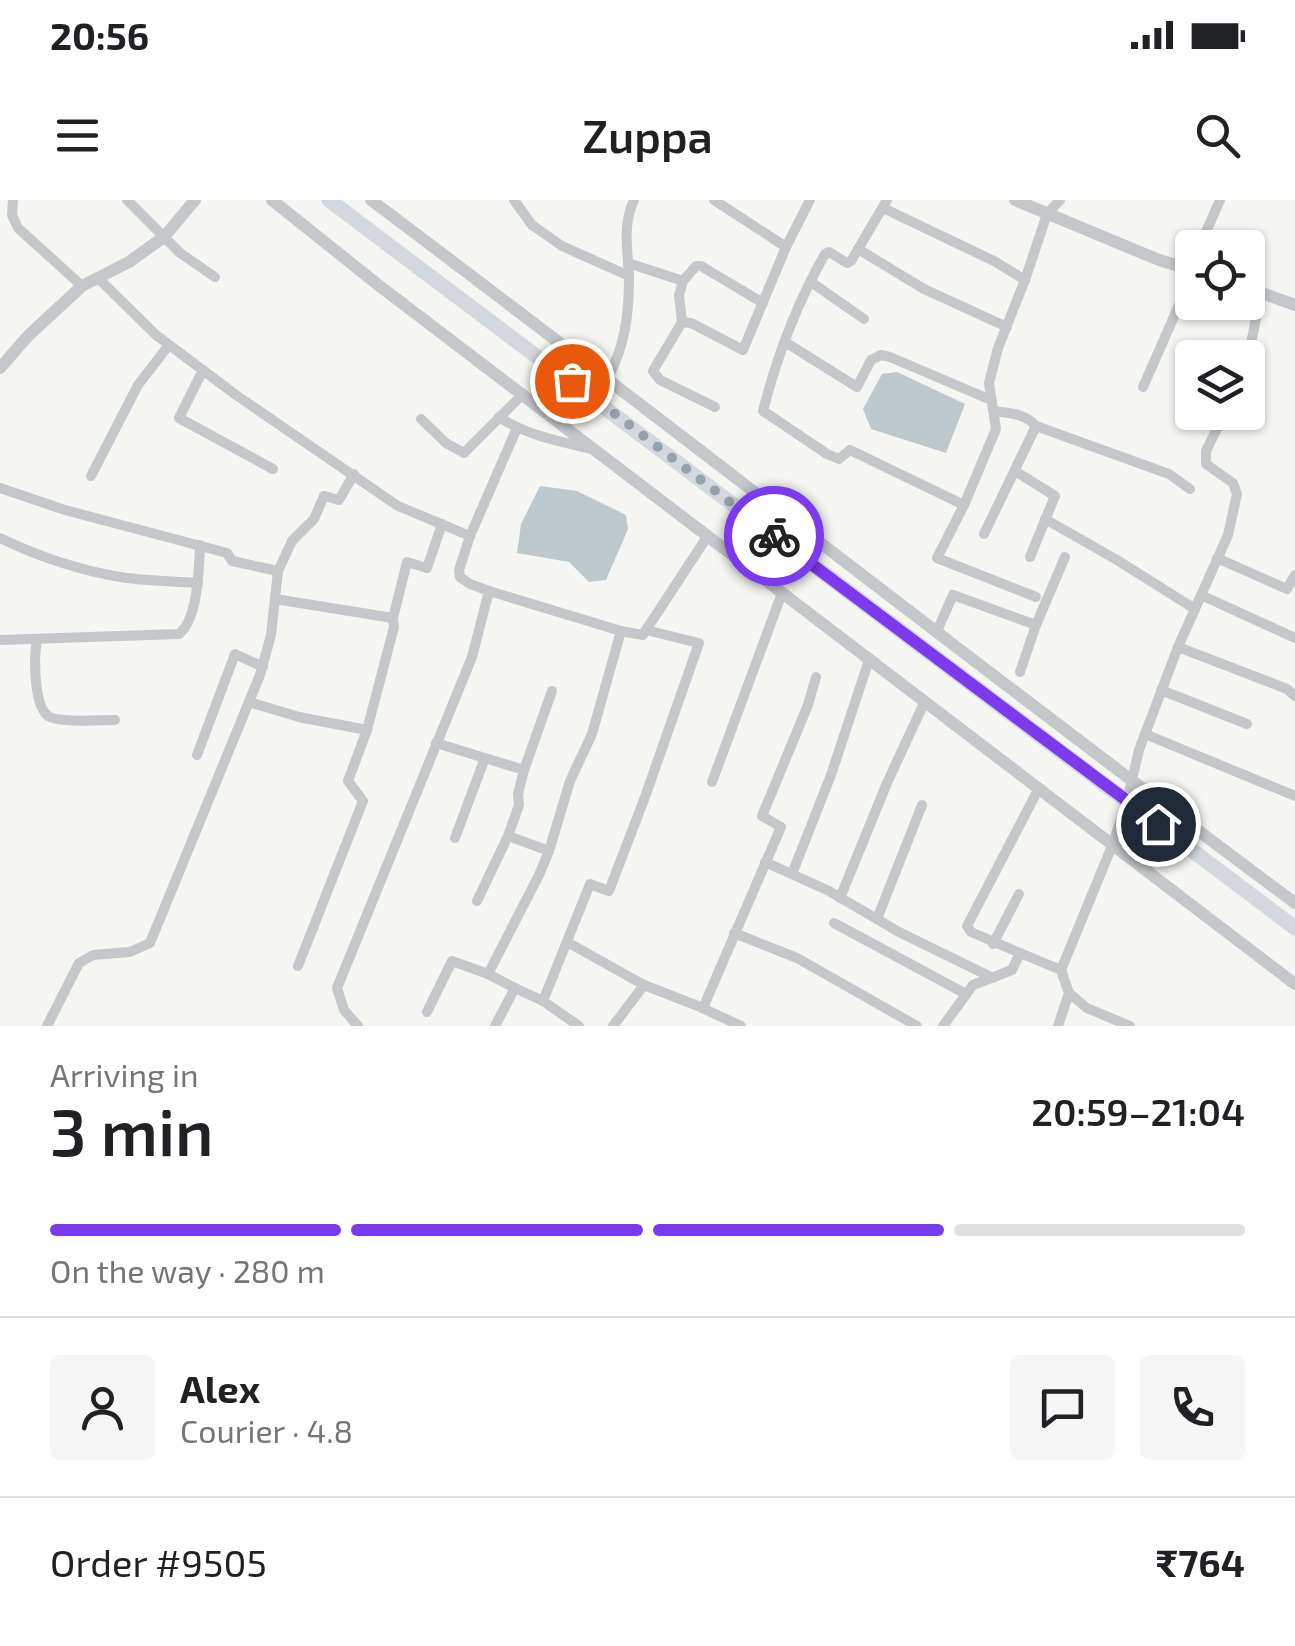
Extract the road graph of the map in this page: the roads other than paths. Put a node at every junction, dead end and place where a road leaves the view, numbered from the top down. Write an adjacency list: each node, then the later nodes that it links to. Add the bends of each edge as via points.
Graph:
1 (127, 200): 17 (street)
2 (195, 200): 17 (street)
3 (272, 200): 42 (street)
4 (330, 200): 107 (highway)
5 (370, 200): 40 (street)
6 (514, 200): 23 (street, via 532,225 562,246)
7 (634, 200): 20 (street, via 625,232)
8 (714, 200): 18 (street)
9 (810, 200): 18 (street)
10 (1015, 200): 15 (street)
11 (1060, 200): 15 (street)
12 (1220, 200): 16 (street)
13 (11, 201): 28 (street, via 18,228)
14 (885, 204): 19 (street); 25 (street)
15 (1047, 214): 21 (street); 25 (street)
16 (1207, 230)
17 (164, 237): 22 (street); 24 (street)
18 (786, 247): 30 (street)
19 (858, 249): 27 (street, via 847,263 825,254); 35 (street)
20 (628, 263): 23 (street); 26 (street)
21 (1175, 264)
22 (215, 276)
23 (628, 276): 40 (street, via 625,336)
24 (98, 278): 28 (street); 37 (street)
25 (1026, 280): 35 (street)
26 (683, 282): 30 (street, via 702,266); 34 (street)
27 (811, 282): 33 (street); 36 (street)
28 (82, 286): 38 (street)
29 (1265, 295): 31 (street)
30 (763, 303): 34 (street, via 742,350)
31 (1295, 305)
32 (1175, 314): 41 (street)
33 (864, 318)
34 (682, 322): 44 (street, via 654,371)
35 (1006, 327): 43 (street, via 989,383)
36 (784, 342): 43 (street, via 858,387 870,360 881,355); 57 (street, via 763,411 828,454 839,459 850,450)
37 (169, 345): 39 (street); 54 (street, via 138,384)
38 (0, 368)
39 (203, 370): 51 (street, via 179,418); 53 (street)
40 (608, 378): 81 (street)
41 (1143, 387)
42 (524, 394): 45 (street); 50 (street)
43 (992, 405): 47 (street); 57 (street, via 996,429)
44 (715, 407)
45 (498, 416): 46 (street, via 464,453); 48 (street)
46 (421, 420)
47 (1036, 426): 52 (street); 56 (street, via 1169,474)
48 (517, 428): 50 (street); 61 (street)
49 (1216, 430): 67 (street, via 1206,464 1233,483 1237,494)
50 (593, 450): 62 (street)
51 (273, 469)
52 (1015, 471): 58 (street, via 1054,496); 60 (street)
53 (354, 474): 59 (street, via 398,506); 68 (street, via 340,500 324,496)
54 (91, 476)
55 (0, 488): 64 (street)
56 (1190, 489)
57 (964, 505): 74 (street, via 937,558)
58 (1045, 519): 65 (street); 76 (street)
59 (442, 524): 61 (street); 77 (street, via 427,568 407,562)
60 (984, 534)
61 (470, 536): 71 (street, via 460,577)
62 (707, 537): 72 (street); 80 (street)
63 (0, 538): 70 (street, via 122,578)
64 (200, 545): 68 (street); 70 (street)
65 (1030, 557)
66 (1064, 558): 78 (street)
67 (1218, 558): 69 (street, via 1287,590); 73 (street)
68 (278, 572): 75 (street)
69 (1295, 575)
70 (198, 583): 84 (street, via 187,628 178,634)
71 (489, 591): 79 (street); 99 (street, via 472,656)
72 (782, 593): 86 (street); 103 (street)
73 (1201, 595): 76 (street); 82 (street)
74 (1036, 596)
75 (275, 599): 77 (street); 87 (street)
76 (1194, 610): 85 (street)
77 (393, 618): 97 (street)
78 (1036, 625): 81 (street, via 953,595); 88 (street)
79 (620, 630): 80 (street); 112 (street, via 592,734)
80 (646, 630): 123 (street, via 699,644 609,891 590,884)
81 (937, 631): 104 (street)
82 (1295, 638)
83 (0, 640): 84 (street)
84 (37, 640): 95 (street, via 44,713)
85 (1178, 647): 90 (street); 92 (street)
86 (870, 660): 93 (street); 114 (street)
87 (262, 668): 94 (street); 100 (street, via 234,654)
88 (1020, 672)
89 (816, 677): 113 (street, via 762,816 780,827)
90 (1161, 690): 96 (street); 98 (street)
91 (552, 692): 102 (street)
92 (1295, 696)
93 (925, 701): 105 (street); 116 (street)
94 (250, 702): 97 (street); 138 (street, via 150,943 130,952 93,954 80,964)
95 (115, 720)
96 (1247, 724)
97 (367, 730): 126 (street, via 348,781 363,801)
98 (1145, 734): 104 (street); 106 (street)
99 (436, 744): 101 (street); 139 (street, via 337,988)
100 (197, 755)
101 (485, 758): 102 (street); 110 (street)
102 (524, 770): 109 (street)
103 (712, 782)
104 (1132, 782): 107 (street); 118 (street)
105 (1039, 788): 111 (street); 124 (street, via 967,926)
106 (1295, 796)
107 (1127, 801): 111 (street); 121 (highway)
108 (922, 805): 119 (street)
109 (508, 836): 112 (street); 117 (street)
110 (455, 838)
111 (1112, 846): 127 (street); 130 (street)
112 (549, 851): 128 (street)
113 (765, 862): 114 (street); 122 (street)
114 (792, 874): 116 (street)
115 (1019, 894): 124 (street)
116 (840, 898): 119 (street)
117 (477, 902)
118 (1295, 902)
119 (877, 920): 129 (street)
120 (834, 923): 134 (street)
121 (1295, 928)
122 (734, 933): 136 (street); 144 (street, via 798,958)
123 (567, 942): 131 (street); 135 (street)
124 (994, 944): 125 (street)
125 (1020, 954): 127 (street); 129 (street, via 1012,970)
126 (298, 966)
127 (1061, 970): 133 (street)
128 (488, 974): 132 (street); 137 (street, via 452,960)
129 (993, 978): 134 (street)
130 (1295, 984)
131 (644, 985): 136 (street); 142 (street)
132 (516, 988): 135 (street); 140 (street)
133 (1069, 992): 146 (street); 147 (street, via 1087,1008)
134 (966, 994): 145 (street)
135 (543, 1000): 141 (street)
136 (703, 1008): 143 (street)
137 (427, 1012)
138 (47, 1026)
139 (358, 1026)
140 (494, 1026)
141 (579, 1026)
142 (614, 1026)
143 (741, 1026)
144 (917, 1026)
145 (943, 1026)
146 (1058, 1026)
147 (1130, 1026)

